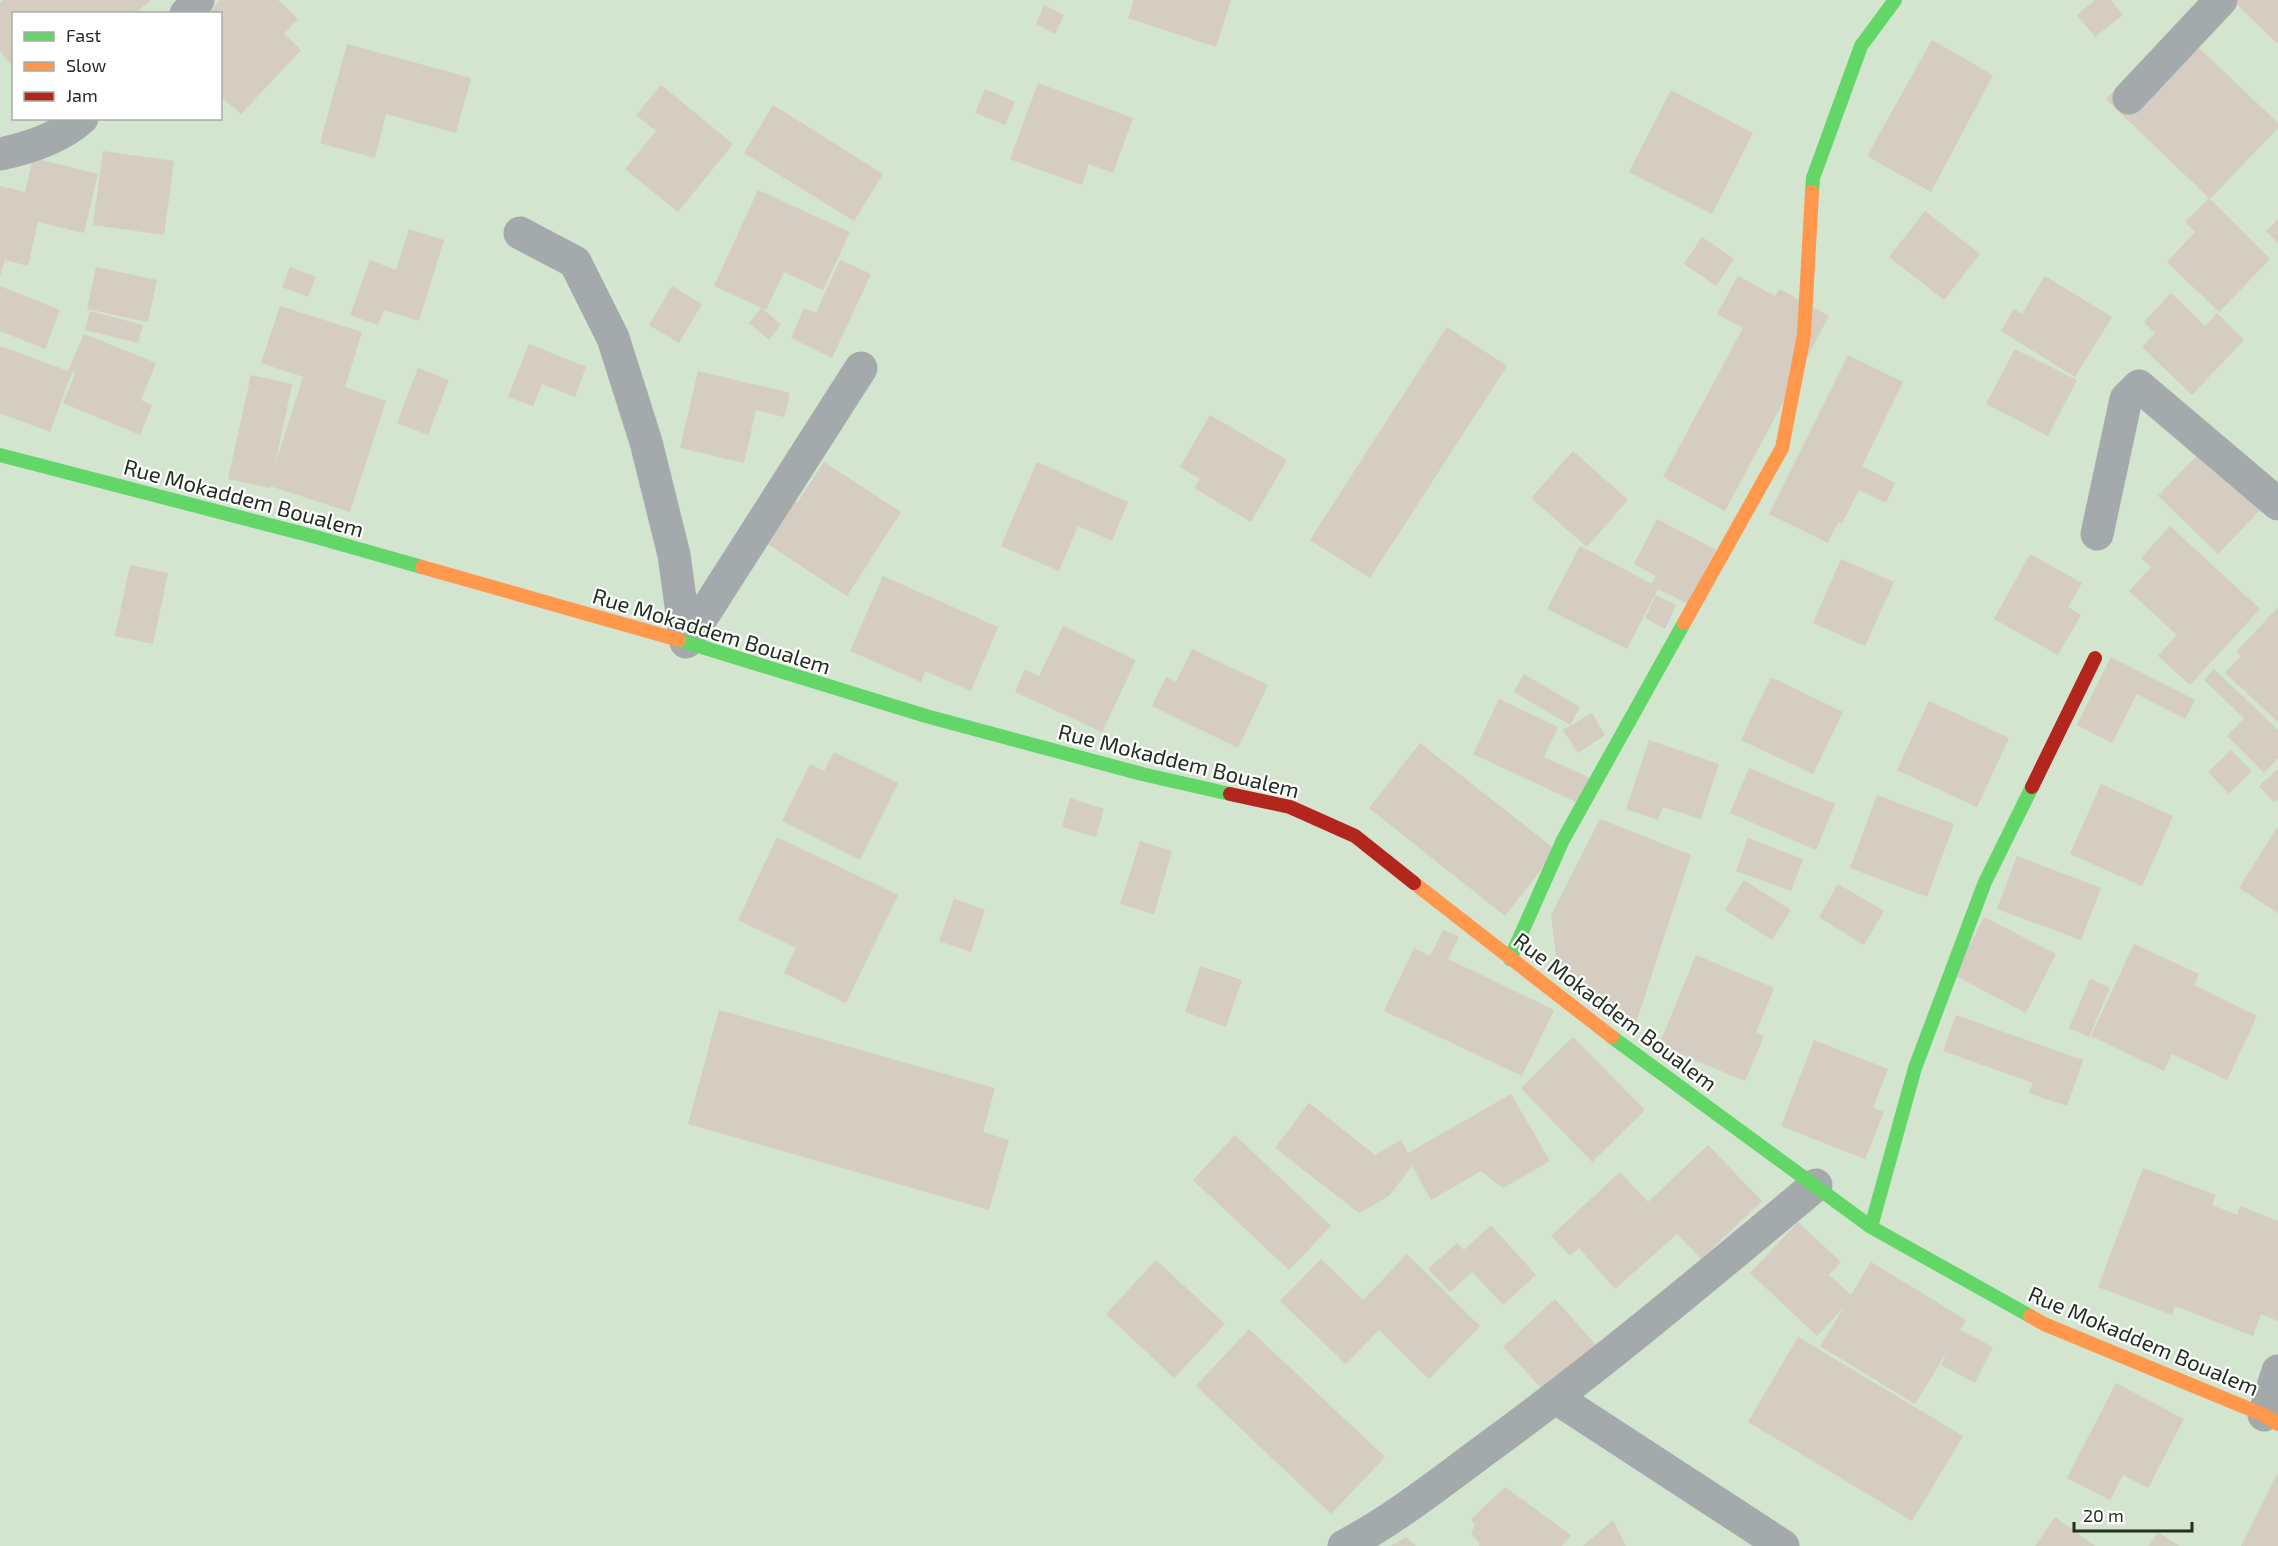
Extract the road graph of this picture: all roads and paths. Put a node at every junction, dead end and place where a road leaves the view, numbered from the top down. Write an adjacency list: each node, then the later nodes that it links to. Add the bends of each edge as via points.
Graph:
1 (198, 0): 4 (street)
2 (1895, 0): 15 (street, via 1861,46 1813,178 1804,335 1782,448 1563,840)
3 (2221, 0): 5 (street)
4 (188, 12)
5 (2129, 98)
6 (80, 120): 7 (street, via 71,128 25,148)
7 (0, 154)
8 (520, 233): 13 (street, via 575,262 613,338 646,442 674,555)
9 (861, 368): 13 (street)
10 (0, 454): 13 (street, Rue Mokaddem Boualem, via 316,537)
11 (2278, 504): 12 (street, via 2139,386 2126,399)
12 (2097, 534)
13 (686, 642): 15 (street, Rue Mokaddem Boualem, via 938,719 1142,774 1290,807 1355,836)
14 (2095, 658): 17 (street, via 1985,882 1915,1068)
15 (1510, 958): 16 (street, Rue Mokaddem Boualem)
16 (1816, 1185): 17 (street, Rue Mokaddem Boualem); 19 (street)
17 (1871, 1227): 20 (street, Rue Mokaddem Boualem, via 2044,1324)
18 (2278, 1371): 20 (street)
19 (1556, 1398): 21 (street, via 1378,1528); 22 (street)
20 (2271, 1419)
21 (1344, 1546)
22 (1783, 1546)

